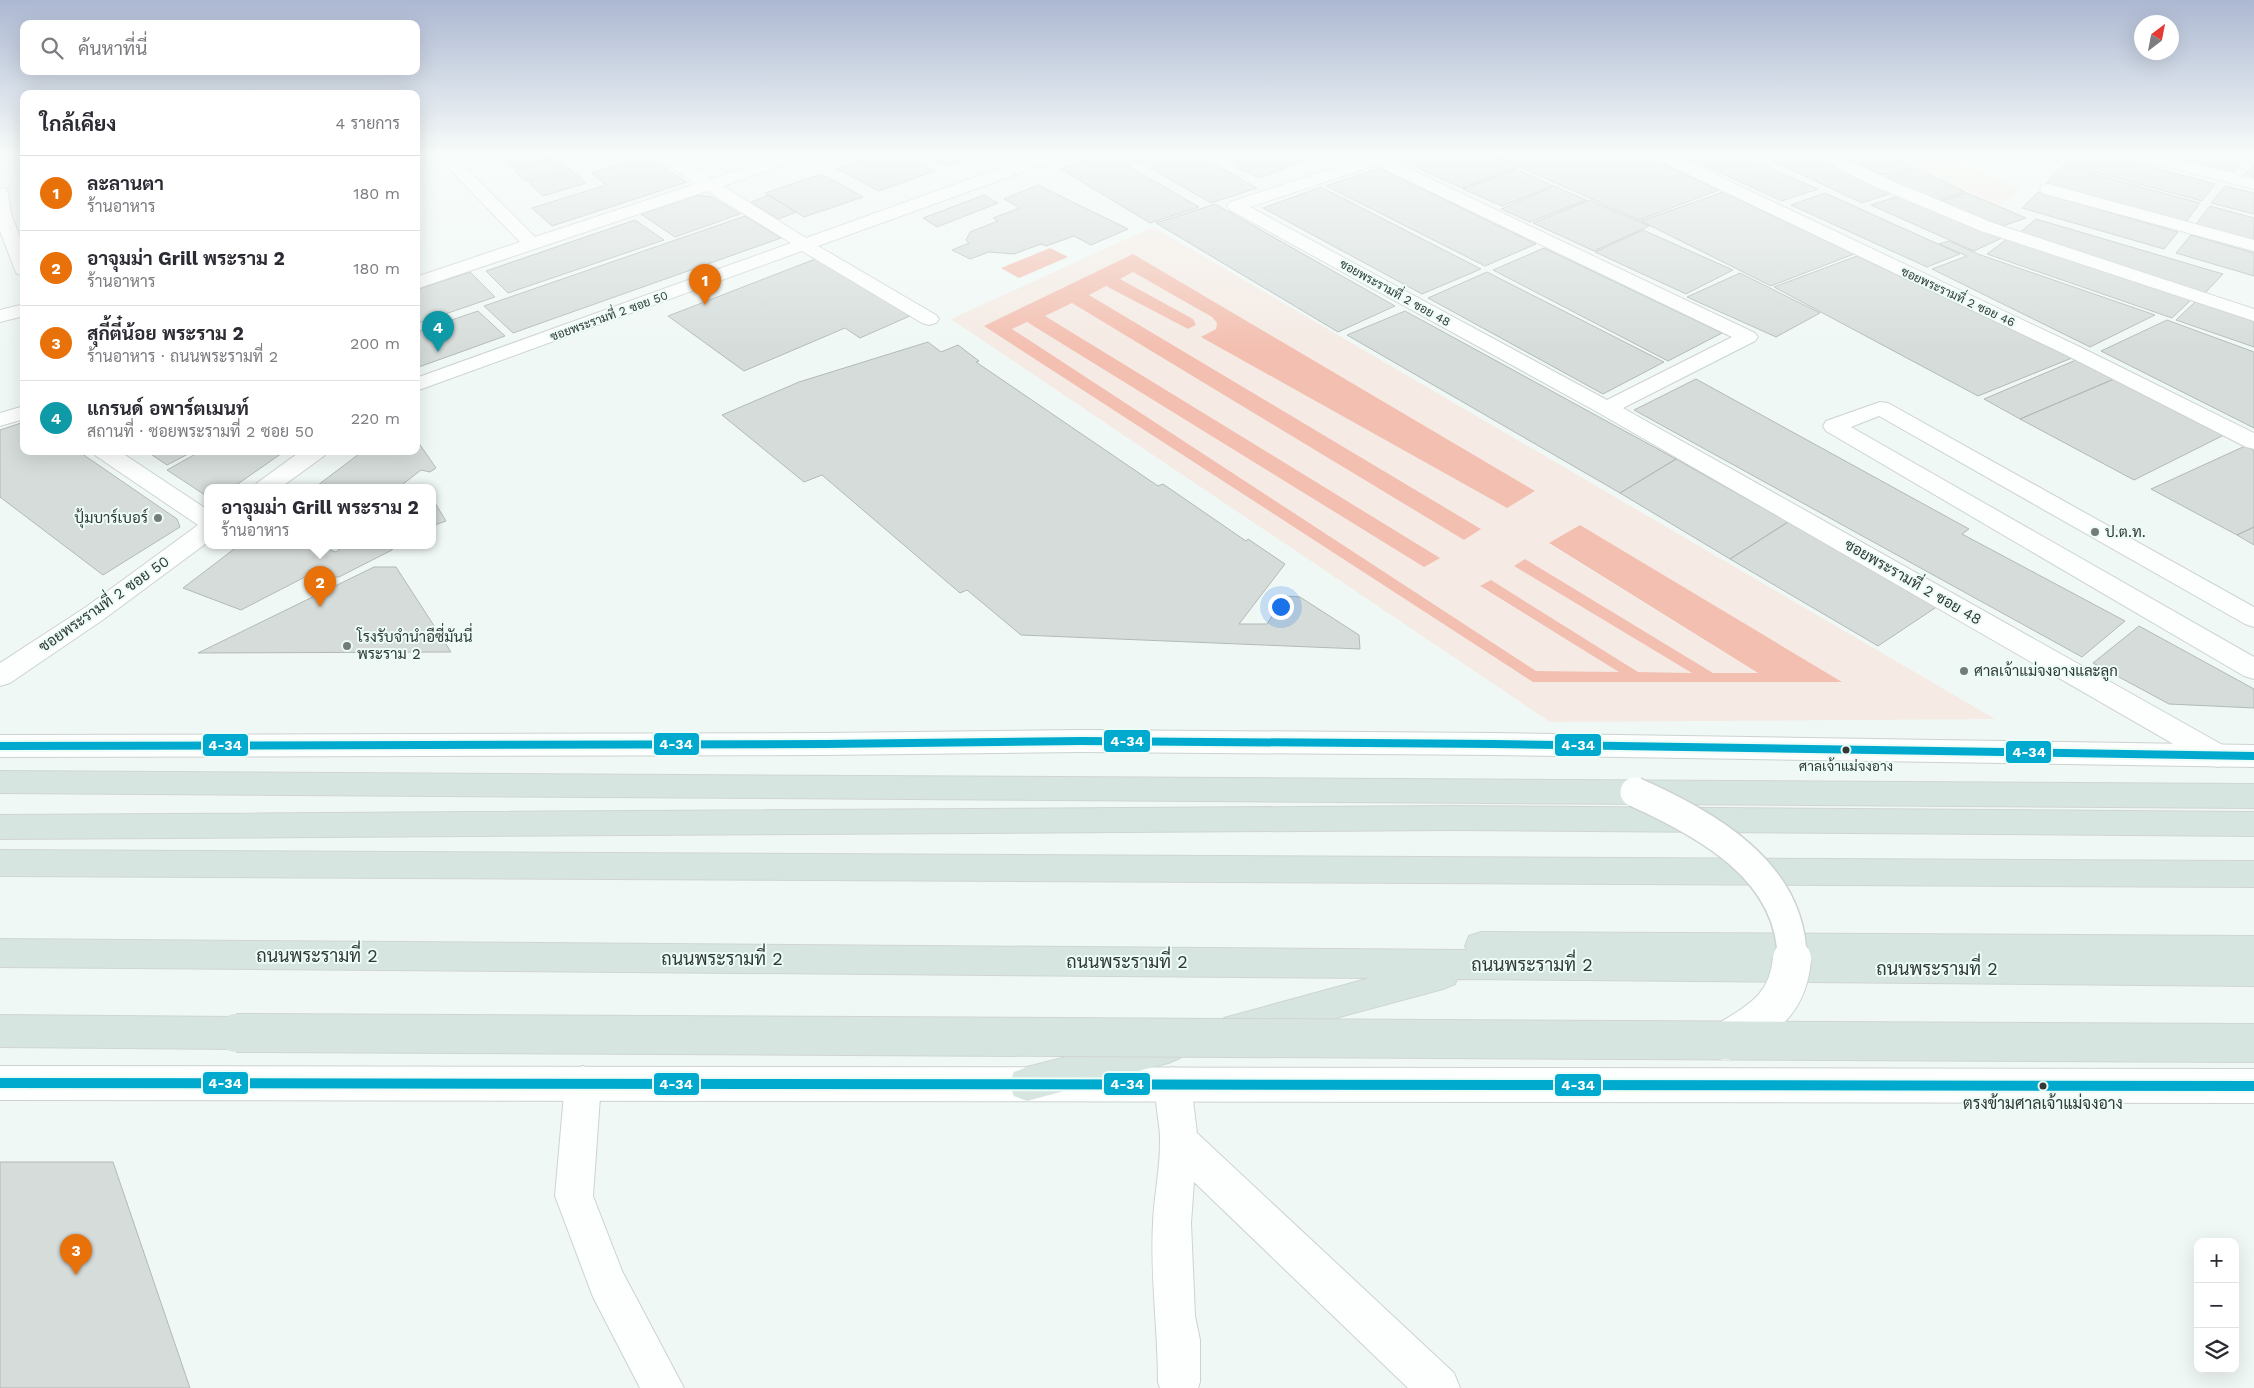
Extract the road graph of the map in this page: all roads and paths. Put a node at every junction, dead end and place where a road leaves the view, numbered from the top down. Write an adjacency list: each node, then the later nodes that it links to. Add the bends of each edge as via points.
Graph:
1 (8, 220): 14 (street)
2 (508, 220): 11 (street)
3 (604, 220): 11 (street)
4 (766, 220): 12 (street)
5 (873, 220): 12 (street, ซอยพระรามที่ 2 ซอย 50)
6 (1261, 220): 21 (street, ซอยพระรามที่ 2 ซอย 48)
7 (1510, 220): 21 (street, ซอยพระรามที่ 2 ซอย 48, via 1748,337)
8 (1795, 220): 24 (street, ซอยพระรามที่ 2 ซอย 46, via 2073,351)
9 (1968, 220): 18 (street)
10 (2159, 220): 13 (street)
11 (532, 244): 15 (street)
12 (804, 245): 19 (street); 20 (street, ซอยพระรามที่ 2 ซอย 50)
13 (2254, 246)
14 (20, 257)
15 (420, 282)
16 (20, 311): 17 (street)
17 (0, 316)
18 (2254, 316)
19 (928, 319)
20 (420, 384)
21 (1607, 408): 34 (street, ซอยพระรามที่ 2 ซอย 48)
22 (20, 413): 23 (street)
23 (0, 420)
24 (2254, 442)
25 (110, 455): 28 (street)
26 (310, 455): 27 (street)
27 (271, 484)
28 (204, 518)
29 (204, 533): 32 (street, ซอยพระรามที่ 2 ซอย 50, via 95,613)
30 (2254, 618): 31 (street, via 1880,408 1834,426)
31 (2254, 669)
32 (0, 676)
33 (0, 746): 34 (street, via 1081,741 1504,744)
34 (2218, 756): 35 (street)
35 (2254, 756)
36 (0, 782): 37 (highway)
37 (1635, 792): 38 (highway); 49 (street, bridge, via 1678,810 1724,840 1761,874 1790,930 1791,972 1777,1004 1763,1018)
38 (2254, 796)
39 (2254, 824): 40 (highway, via 1442,818)
40 (0, 827)
41 (0, 863): 42 (highway)
42 (2254, 874)
43 (0, 938): 44 (highway)
44 (2254, 950)
45 (0, 953): 46 (highway, ถนนพระรามที่ 2)
46 (1478, 965): 47 (highway, ถนนพระรามที่ 2); 53 (highway)
47 (2254, 971)
48 (0, 1031): 49 (highway, bridge)
49 (1726, 1041): 50 (highway, bridge)
50 (2254, 1043)
51 (0, 1083): 52 (street)
52 (583, 1083): 53 (street); 58 (street, via 574,1196 607,1283)
53 (1027, 1084): 54 (street)
54 (1174, 1084): 55 (street); 56 (street)
55 (2254, 1086)
56 (1179, 1142): 57 (street, via 1172,1223); 59 (street)
57 (1179, 1382)
58 (663, 1388)
59 (1439, 1388)

